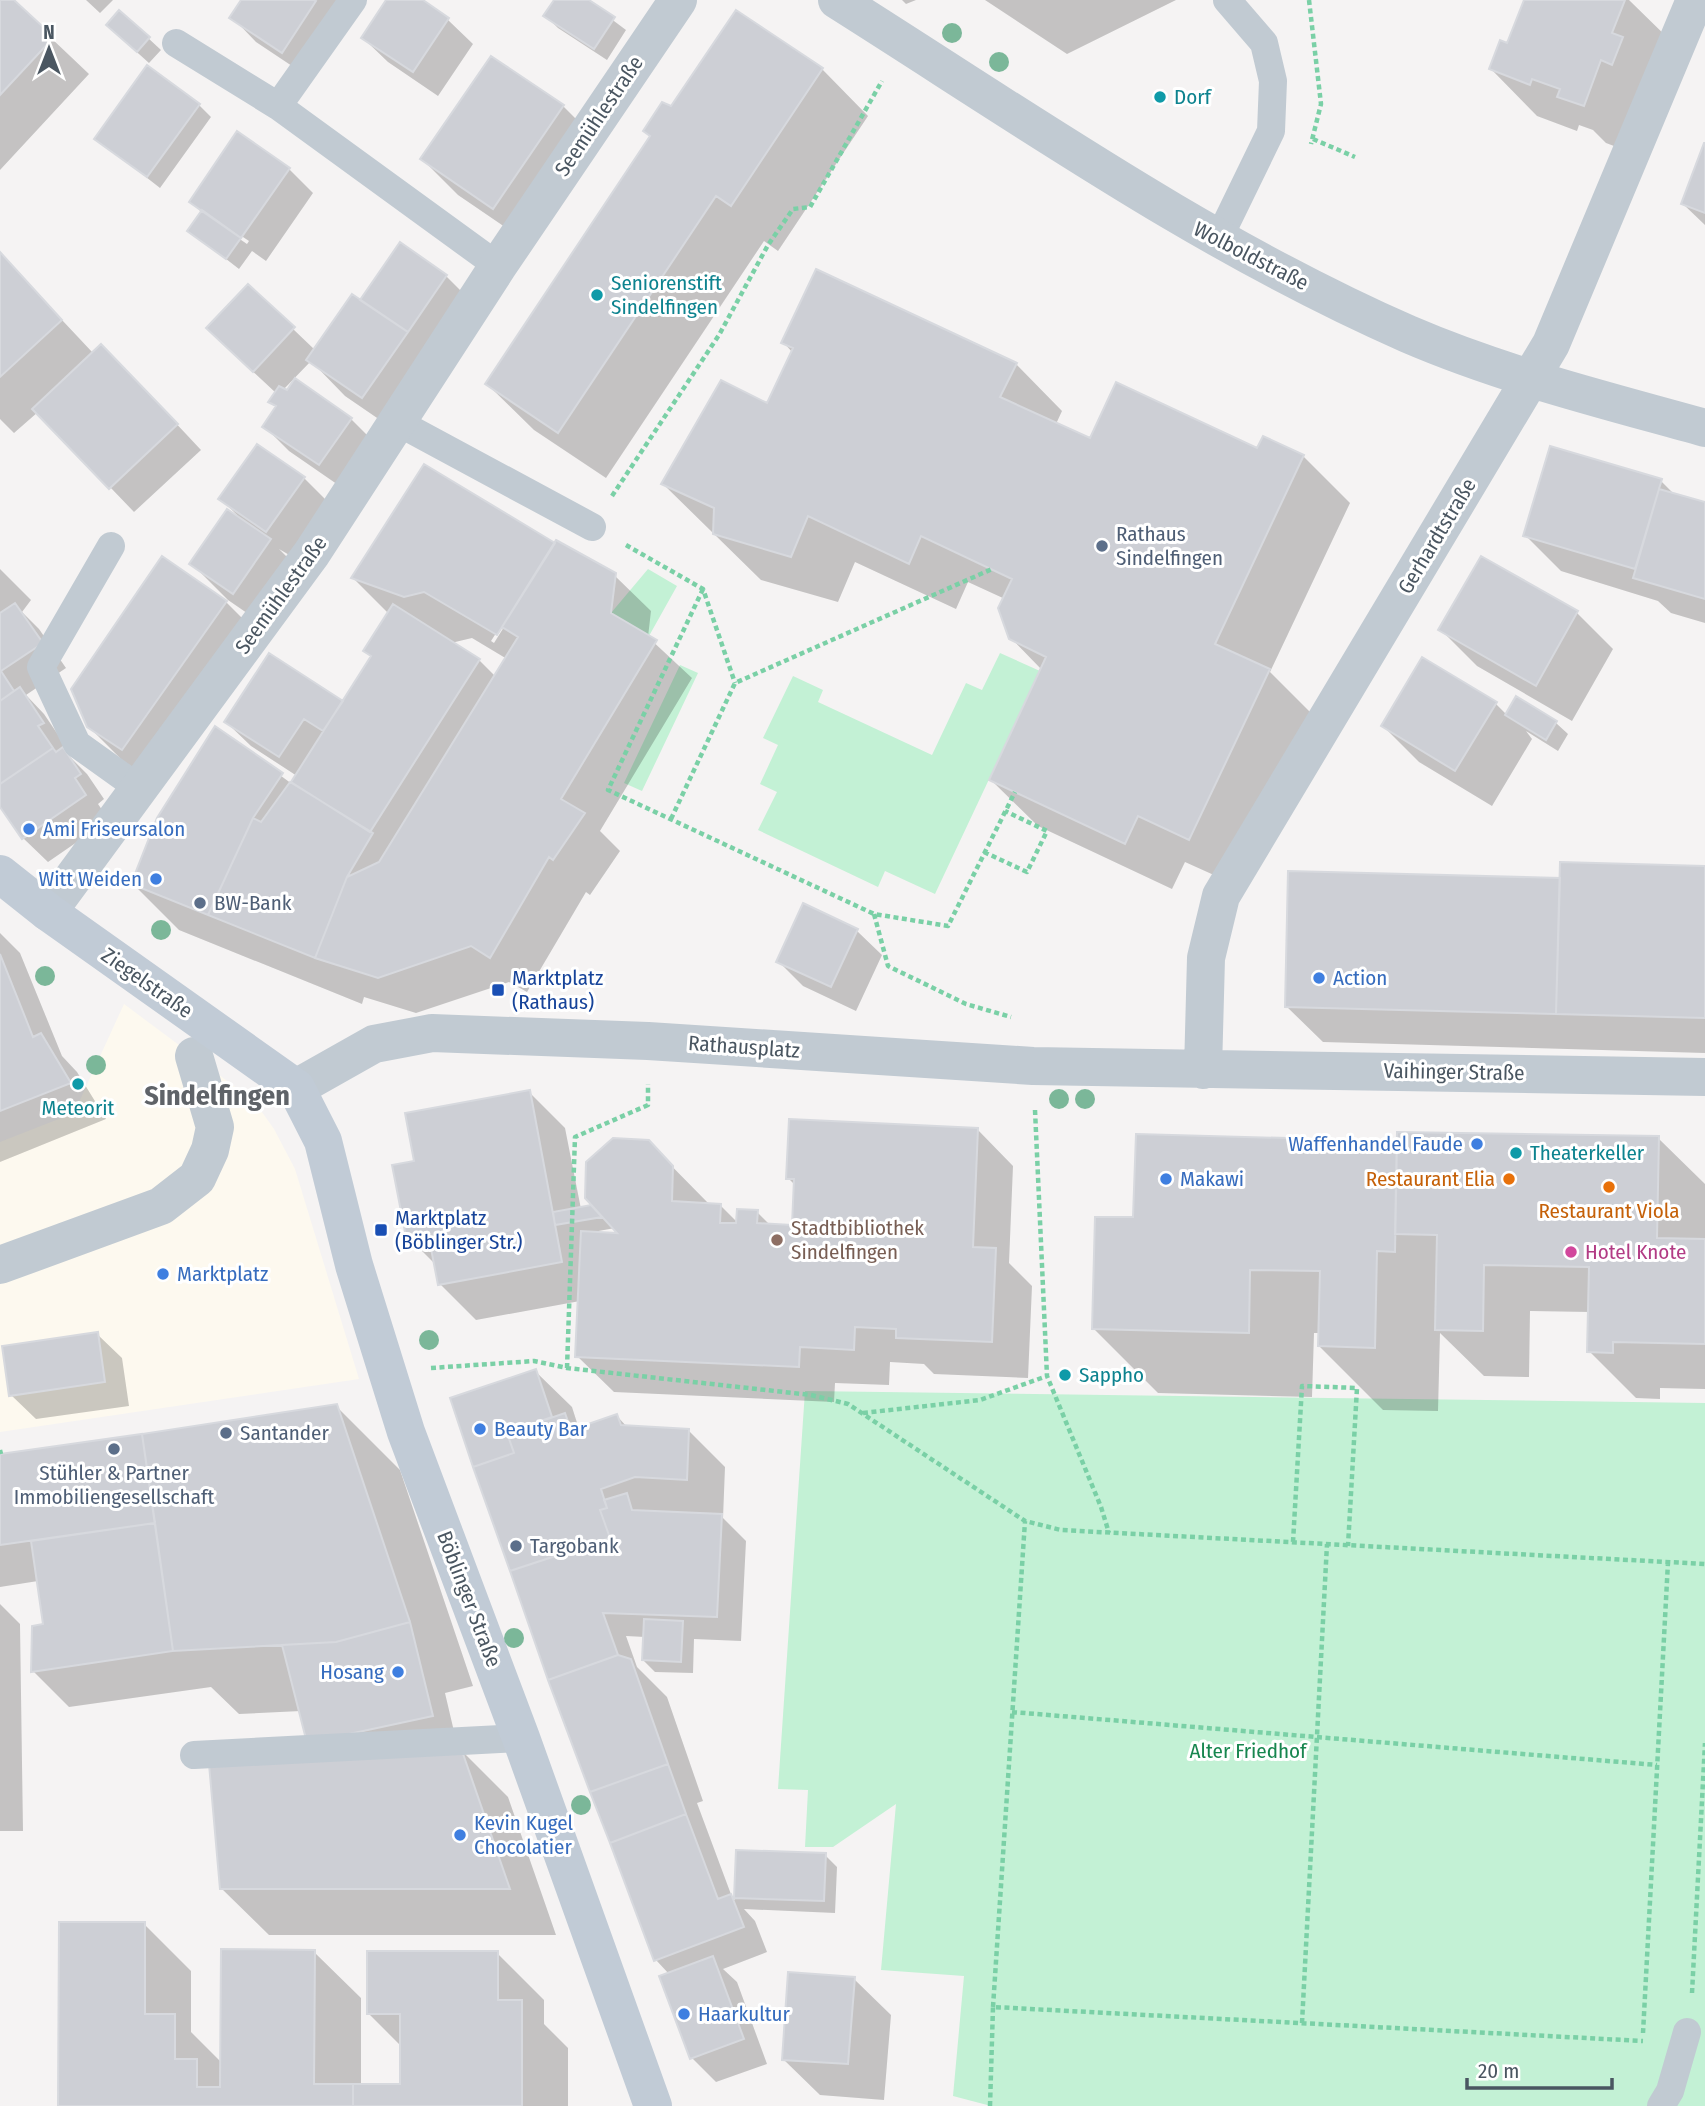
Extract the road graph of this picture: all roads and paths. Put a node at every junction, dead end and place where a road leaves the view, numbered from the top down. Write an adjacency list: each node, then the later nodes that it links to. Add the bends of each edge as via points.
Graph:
1 (353, 0): 8 (lane)
2 (678, 0): 12 (street, Seemühlestraße)
3 (837, 0): 6 (street, Wolboldstraße)
4 (1227, 0): 11 (lane, via 1264,43 1273,80 1271,131)
5 (1695, 0): 13 (street, Gerhardtstraße, via 1551,344)
6 (903, 42): 11 (street, Wolboldstraße); 16 (path, via 810,207 793,209 768,245 719,335)
7 (176, 43): 8 (lane)
8 (278, 106): 12 (lane)
9 (1313, 139): 10 (path)
10 (1355, 157)
11 (1218, 240): 13 (street, Wolboldstraße, via 1408,334)
12 (498, 266): 14 (street, Seemühlestraße)
13 (1532, 379): 15 (street, Wolboldstraße); 33 (street, Gerhardtstraße, via 1221,896 1206,958)
14 (399, 423): 17 (lane); 23 (street, Seemühlestraße)
15 (1705, 428)
16 (617, 489)
17 (592, 527)
18 (111, 546): 23 (lane, via 41,667 77,744)
19 (654, 561): 21 (path)
20 (992, 569): 22 (path)
21 (703, 589): 22 (path); 26 (path, via 608,790)
22 (735, 683): 26 (path)
23 (140, 789): 29 (street, Seemühlestraße)
24 (1016, 792): 25 (path)
25 (1005, 811): 27 (path); 27 (path, via 1047,831 1027,872)
26 (671, 819): 30 (path)
27 (985, 852): 30 (path, via 948,926)
28 (0, 874): 29 (main road, Ziegelstraße)
29 (48, 912): 35 (main road, Ziegelstraße)
30 (874, 914): 32 (path, via 888,966 966,1004 1030,1023)
31 (194, 1056): 37 (street, via 215,1127 197,1178 161,1206)
32 (1033, 1066): 33 (street, Rathausplatz); 35 (street, Rathausplatz, via 648,1041 432,1033 374,1044); 40 (path)
33 (1203, 1070): 34 (street, Vaihinger Straße)
34 (1705, 1077)
35 (296, 1088): 51 (main road, Böblinger Straße, via 323,1141 354,1265 406,1432)
36 (648, 1092): 39 (path, via 648,1105 575,1137)
37 (0, 1265)
38 (449, 1368): 39 (path, via 534,1361)
39 (567, 1368): 41 (path, via 811,1395 848,1404)
40 (1048, 1376): 41 (path, via 980,1400); 43 (path)
41 (862, 1413): 42 (path)
42 (1024, 1521): 43 (path, via 1061,1530); 49 (path)
43 (1109, 1533): 44 (path)
44 (1293, 1542): 45 (path); 46 (path, via 1302,1386 1357,1388)
45 (1327, 1544): 46 (path); 50 (path)
46 (1348, 1546): 47 (path)
47 (1668, 1562): 48 (path); 54 (path)
48 (1705, 1564)
49 (1012, 1712): 50 (path); 57 (path)
50 (1317, 1737): 54 (path); 58 (path)
51 (521, 1738): 53 (lane); 62 (main road, Böblinger Straße)
52 (1705, 1743): 55 (path)
53 (194, 1755)
54 (1657, 1765): 60 (path)
55 (1704, 1772): 56 (path)
56 (1691, 2003)
57 (993, 2007): 58 (path); 63 (path)
58 (1302, 2023): 60 (path)
59 (1687, 2032): 64 (lane, via 1670,2091)
60 (1643, 2041): 61 (path)
61 (1642, 2054)
62 (653, 2106)
63 (990, 2106)
64 (1661, 2106)

